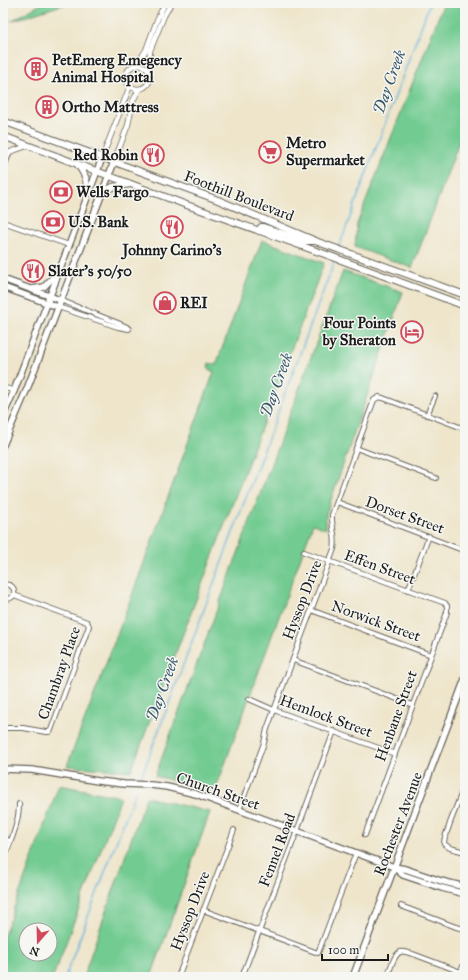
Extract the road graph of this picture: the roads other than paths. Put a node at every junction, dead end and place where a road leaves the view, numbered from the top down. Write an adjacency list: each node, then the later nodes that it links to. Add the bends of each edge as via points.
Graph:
1 (165, 3): 3 (street, via 146,50)
2 (171, 3): 4 (street, via 150,51)
3 (136, 66): 4 (street, via 142,66); 5 (street, via 130,68 127,75)
4 (148, 71): 6 (street, via 149,82)
5 (130, 86): 6 (street); 12 (street)
6 (138, 89): 13 (street)
7 (3, 121): 12 (main road, Foothill Boulevard)
8 (3, 136): 9 (main road, Foothill Boulevard)
9 (28, 146): 14 (main road, Foothill Boulevard); 15 (street, via 10,152)
10 (3, 147): 11 (street)
11 (3, 155)
12 (102, 158): 13 (main road, Foothill Boulevard); 16 (main road)
13 (114, 162): 17 (main road); 23 (main road, Foothill Boulevard, via 218,200)
14 (77, 164): 16 (main road, Foothill Boulevard); 20 (main road, via 87,182)
15 (3, 169)
16 (97, 171): 17 (main road, Foothill Boulevard); 20 (main road)
17 (108, 176): 18 (main road, Foothill Boulevard); 19 (main road)
18 (130, 184): 19 (main road, via 113,187); 22 (main road, Foothill Boulevard)
19 (102, 193): 31 (main road)
20 (88, 196): 24 (main road)
21 (3, 222): 24 (street)
22 (259, 231): 23 (main road, via 263,226 305,241); 33 (main road, Foothill Boulevard)
23 (318, 242): 29 (main road, Foothill Boulevard)
24 (69, 245): 25 (main road)
25 (59, 270): 28 (main road, via 44,287); 30 (main road)
26 (3, 279): 28 (main road)
27 (3, 287): 32 (main road)
28 (31, 290): 30 (main road)
29 (465, 295)
30 (50, 296): 31 (main road); 32 (main road)
31 (60, 300): 34 (main road); 34 (street, via 129,328 118,327)
32 (47, 304): 34 (main road); 36 (main road)
33 (465, 306)
34 (58, 307): 41 (main road)
35 (3, 387): 36 (street)
36 (14, 391): 39 (main road)
37 (435, 396): 38 (street)
38 (427, 415): 40 (street); 42 (street, Hyssop Drive, via 383,398 376,398)
39 (3, 416)
40 (465, 430)
41 (3, 445)
42 (356, 448): 43 (street); 44 (street, Hyssop Drive)
43 (436, 478)
44 (337, 502): 45 (street, Dorset Street); 48 (street, Hyssop Drive, via 331,520 336,541)
45 (429, 536): 46 (street, Dorset Street); 50 (street)
46 (465, 550)
47 (304, 552): 48 (street, Effen Street)
48 (330, 561): 50 (street, Effen Street); 54 (street, Hyssop Drive)
49 (3, 585): 51 (street, via 12,586)
50 (408, 590): 53 (street, Effen Street, via 445,603)
51 (14, 595): 52 (street); 61 (street, Chambray Place, via 87,622 89,626 51,730 46,732)
52 (3, 599)
53 (447, 606): 55 (street, Henbane Street)
54 (311, 610): 55 (street, Norwick Street); 56 (street, Hyssop Drive)
55 (431, 655): 59 (street, Henbane Street)
56 (293, 660): 59 (street); 60 (street, Hyssop Drive)
57 (465, 679): 77 (main road, Rochester Avenue)
58 (249, 699): 60 (street, Hemlock Street)
59 (413, 704): 63 (street, Henbane Street)
60 (274, 710): 62 (street, Hemlock Street); 68 (street, Hyssop Drive)
61 (3, 728)
62 (334, 731): 63 (street, Hemlock Street); 70 (street, Fennel Road)
63 (395, 754): 71 (street, Henbane Street)
64 (3, 769): 68 (main road, Church Street, via 32,770 98,781 167,787 196,794)
65 (465, 784): 66 (street)
66 (463, 794): 74 (street, via 444,844)
67 (19, 804): 73 (street, via 19,813)
68 (239, 810): 70 (main road, Church Street)
69 (234, 830): 81 (street, Hyssop Drive)
70 (297, 832): 75 (main road, Church Street); 83 (street, Fennel Road)
71 (365, 835)
72 (3, 838): 73 (street)
73 (10, 841): 76 (street)
74 (465, 852)
75 (356, 853): 77 (main road, Church Street); 83 (street, via 318,953)
76 (3, 861)
77 (394, 867): 78 (main road, Church Street); 79 (main road, Church Street, via 403,875); 88 (main road, Rochester Avenue)
78 (465, 887)
79 (465, 894)
80 (401, 906): 82 (street)
81 (203, 910): 83 (street); 86 (street, Hyssop Drive)
82 (465, 929)
83 (259, 931): 87 (street, Fennel Road)
84 (465, 961): 85 (street)
85 (460, 975): 89 (street, via 413,954 400,952)
86 (178, 977)
87 (242, 977)
88 (353, 977)
89 (388, 977)

